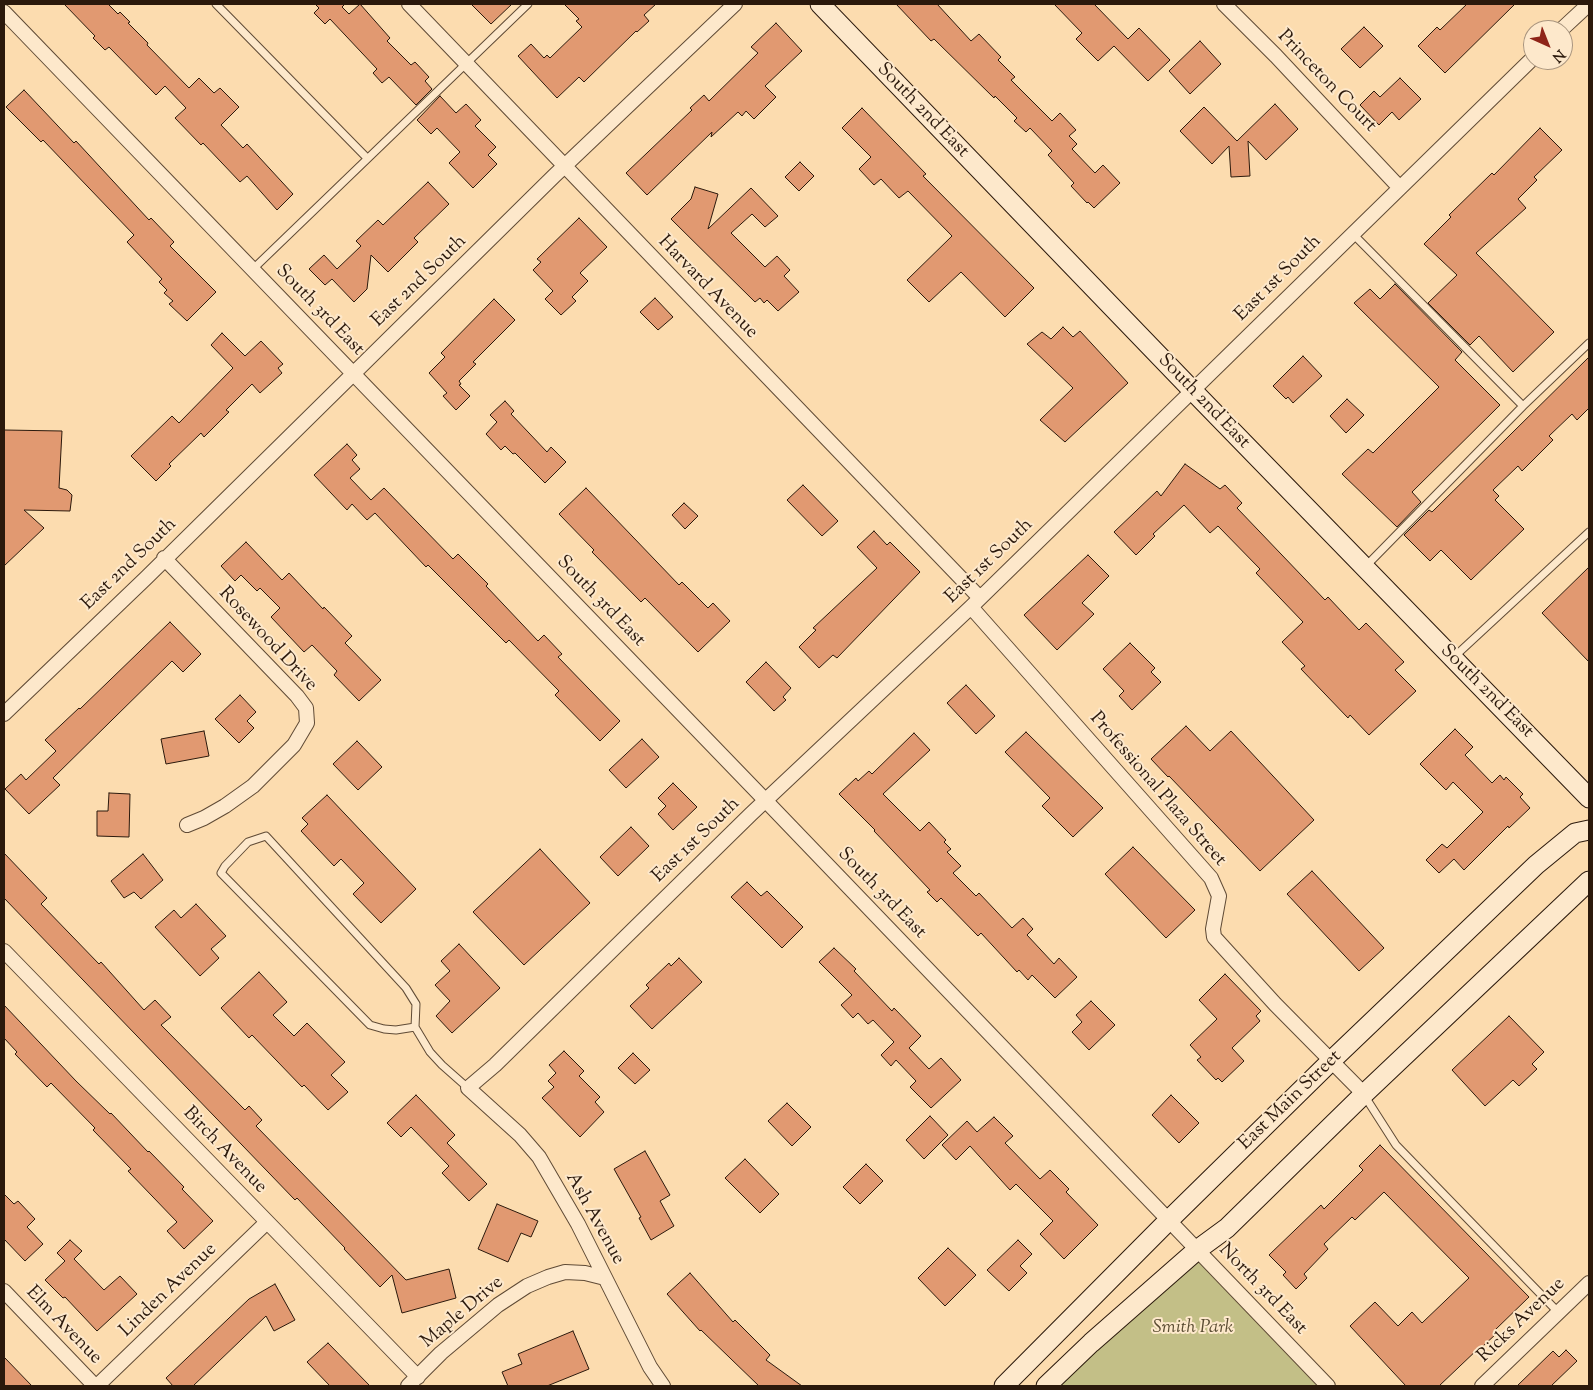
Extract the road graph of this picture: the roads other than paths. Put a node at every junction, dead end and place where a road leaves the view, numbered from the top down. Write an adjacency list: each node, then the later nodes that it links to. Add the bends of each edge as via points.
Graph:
1 (216, 4): 12 (lane)
2 (409, 4): 10 (street, Harvard Avenue)
3 (528, 4): 10 (lane)
4 (735, 4): 13 (street, East 2nd South)
5 (820, 4): 19 (street, South 2nd East)
6 (1224, 4): 14 (street, Princeton Court)
7 (1589, 4): 9 (street)
8 (4, 12): 16 (street, South 3rd East)
9 (1572, 20)
10 (466, 63): 12 (lane); 13 (street, Harvard Avenue)
11 (1523, 68): 14 (street, East 1st South)
12 (367, 158): 16 (lane)
13 (565, 166): 18 (street, East 2nd South); 24 (street, Harvard Avenue)
14 (1399, 187): 15 (street, East 1st South)
15 (1352, 233): 19 (street, East 1st South); 20 (lane)
16 (252, 270): 18 (street, South 3rd East)
17 (1589, 343): 20 (lane)
18 (353, 373): 22 (street, East 2nd South); 28 (street, South 3rd East)
19 (1193, 391): 23 (street, South 2nd East); 24 (street, East 1st South)
20 (1523, 406): 23 (lane)
21 (1589, 532): 25 (lane)
22 (164, 558): 26 (street, East 2nd South); 29 (street, Rosewood Drive, via 306,708 307,723 294,744 253,786 225,806)
23 (1364, 568): 25 (street, South 2nd East)
24 (975, 602): 28 (street, East 1st South); 34 (street, Professional Plaza Street, via 1211,878 1219,896 1214,938)
25 (1453, 658): 27 (street, South 2nd East)
26 (4, 714)
27 (1589, 798)
28 (766, 801): 35 (street, East 1st South); 37 (street, South 3rd East)
29 (187, 825)
30 (1589, 830): 34 (street, East Main Street, via 1575,833 1536,866)
31 (1589, 881): 36 (street)
32 (4, 952): 38 (street, Birch Avenue)
33 (415, 1027): 33 (lane, via 396,1030 370,1025 221,874 248,842 266,836 406,988 416,1004); 35 (lane, via 430,1052)
34 (1331, 1061): 36 (street, Professional Plaza Street); 37 (street, East Main Street)
35 (468, 1088): 40 (street, Ash Avenue, via 520,1135 539,1157)
36 (1364, 1094): 39 (street, via 1227,1228); 43 (lane, via 1396,1145)
37 (1168, 1220): 39 (street, North 3rd East); 47 (street, East Main Street)
38 (267, 1222): 44 (street, Birch Avenue); 45 (street, Linden Avenue)
39 (1197, 1250): 48 (street); 49 (street, North 3rd East)
40 (605, 1278): 44 (street, Maple Drive, via 566,1272 527,1286 498,1304); 46 (street, Ash Avenue)
41 (1589, 1283): 43 (street, Ricks Avenue)
42 (4, 1291): 45 (street, Elm Avenue)
43 (1558, 1312): 50 (street, Ricks Avenue)
44 (413, 1382)
45 (96, 1386)
46 (663, 1386)
47 (1004, 1386)
48 (1046, 1386)
49 (1328, 1386)
50 (1482, 1386)

